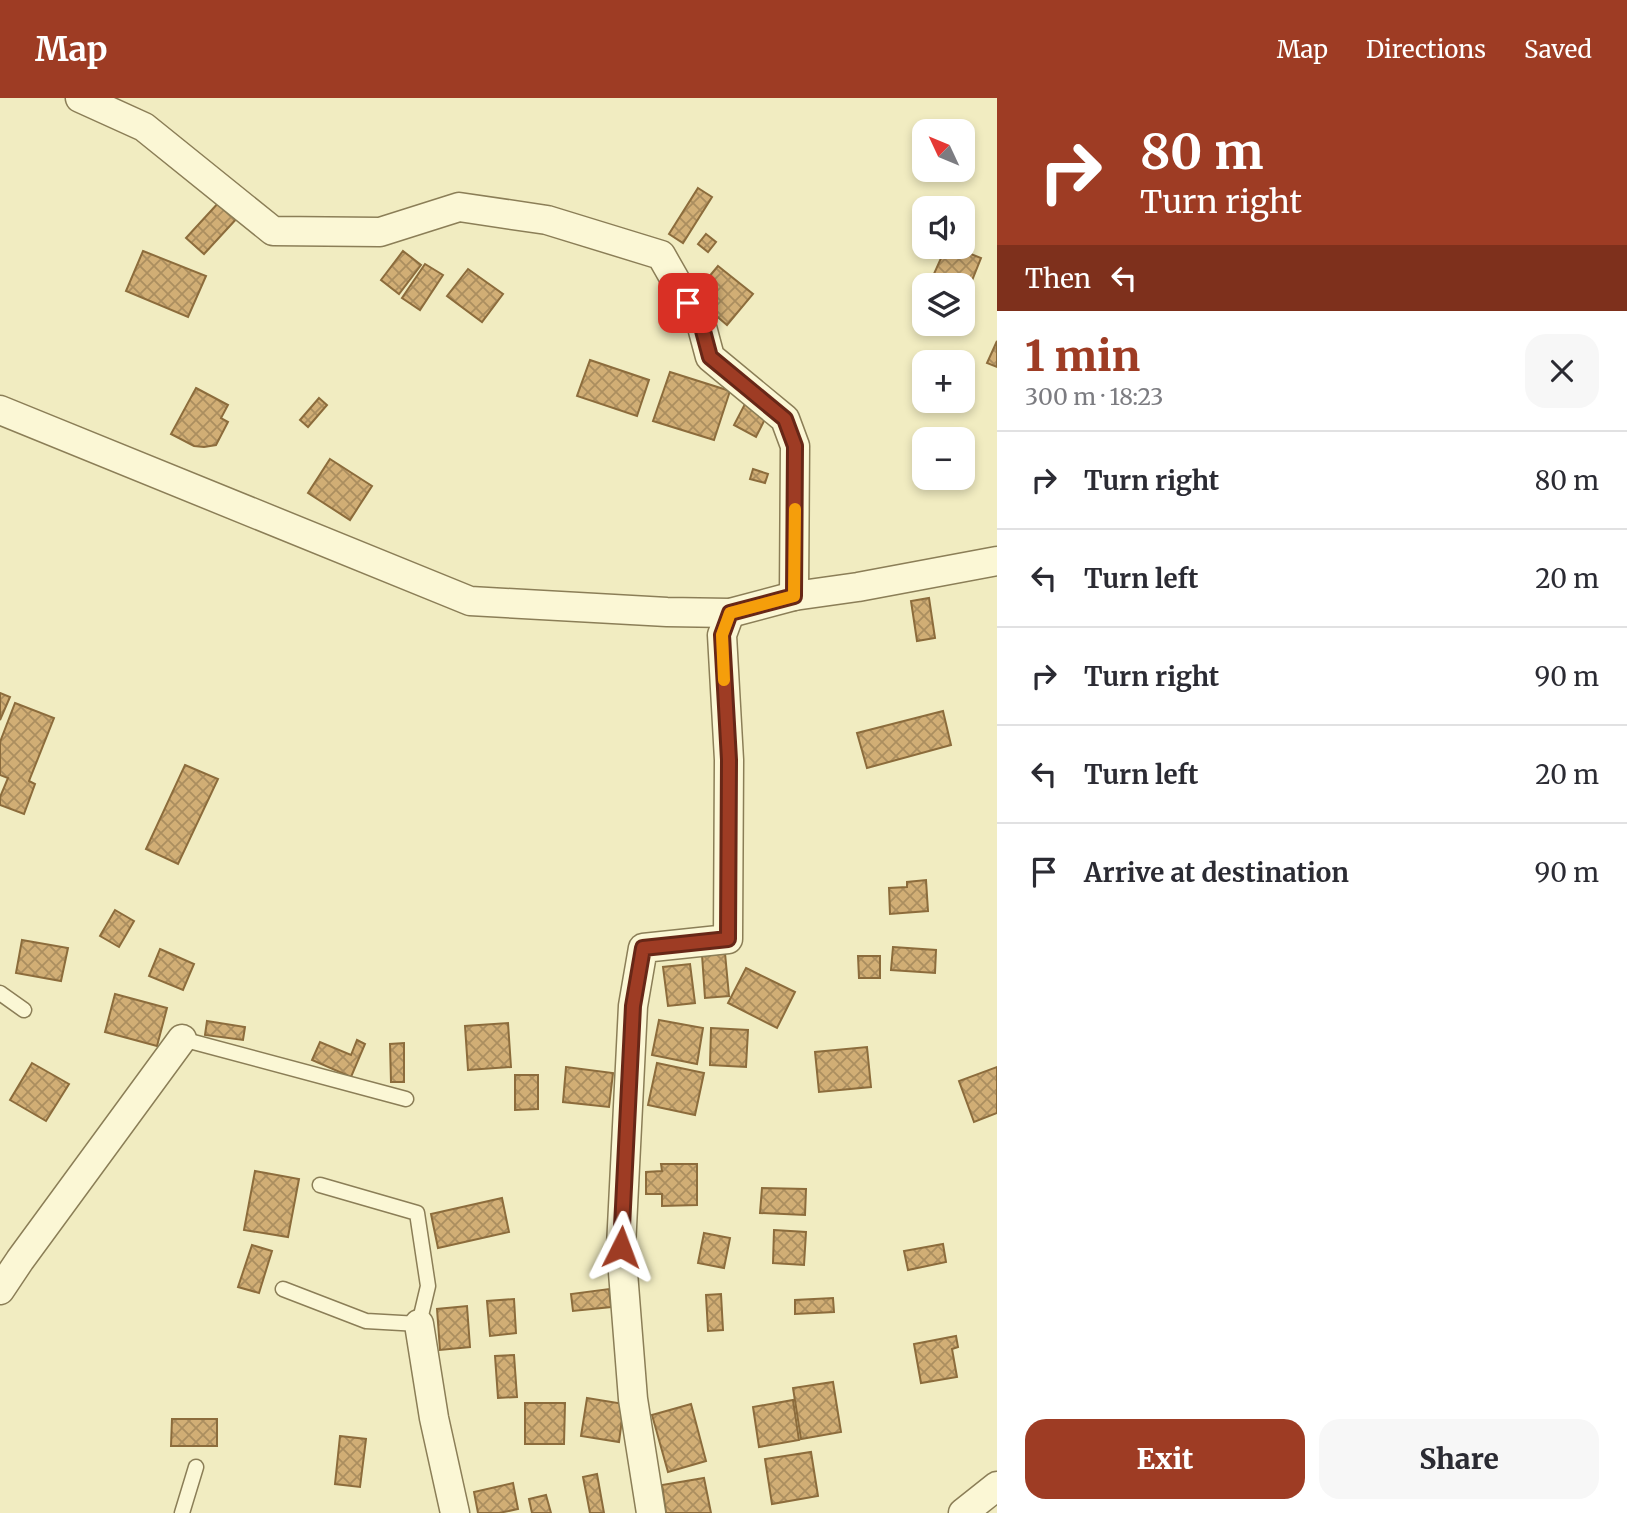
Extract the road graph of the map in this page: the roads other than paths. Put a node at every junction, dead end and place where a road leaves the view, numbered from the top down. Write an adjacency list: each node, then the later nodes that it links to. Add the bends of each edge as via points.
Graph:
1 (80, 98): 4 (street, via 144,127 273,231 380,232 459,207 547,220 661,255 702,327 710,357 785,419 795,446)
2 (0, 410): 5 (street, via 470,601)
3 (997, 561): 4 (street)
4 (794, 596): 5 (street)
5 (730, 613): 18 (street, via 722,635 729,760 728,939 643,948 633,1006 621,1247 633,1399)
6 (0, 993): 7 (lane)
7 (24, 1010)
8 (182, 1039): 9 (lane); 12 (street)
9 (406, 1099)
10 (320, 1185): 13 (lane, via 417,1213 428,1286)
11 (283, 1289): 13 (lane, via 366,1321)
12 (0, 1290)
13 (419, 1324): 17 (street)
14 (196, 1467): 16 (lane)
15 (997, 1486): 19 (street)
16 (182, 1513)
17 (455, 1513)
18 (651, 1513)
19 (963, 1513)

